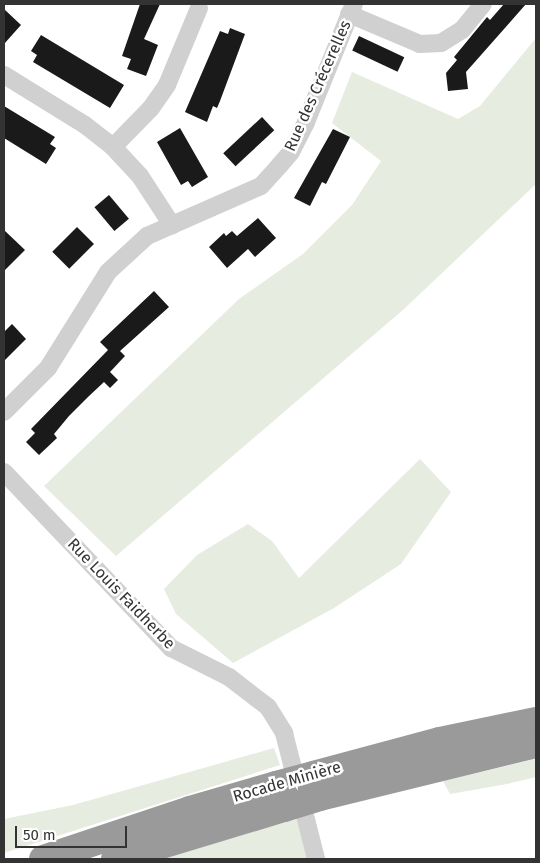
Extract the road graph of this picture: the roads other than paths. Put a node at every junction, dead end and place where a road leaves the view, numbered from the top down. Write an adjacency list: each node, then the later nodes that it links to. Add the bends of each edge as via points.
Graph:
1 (483, 4): 3 (street, via 462,30 441,43 420,44)
2 (199, 8): 5 (street, via 167,84 151,108)
3 (352, 9): 6 (street, Rue des Crécerelles, via 306,122 280,166 261,186)
4 (4, 75): 5 (street, via 85,125)
5 (113, 147): 6 (street, via 140,176)
6 (172, 225): 7 (street, Rue des Crécerelles, via 147,236 108,272 48,368)
7 (4, 412)
8 (4, 472): 15 (street, Rue Louis Faidherbe, via 170,648 229,677 268,707 284,733)
9 (536, 721): 11 (highway, Rocade Minière, via 440,741)
10 (536, 744): 11 (highway, Rocade Minière)
11 (317, 786): 12 (highway, Rocade Minière, bridge)
12 (280, 797): 13 (highway, Rocade Minière, via 190,810); 14 (highway, Rocade Minière)
13 (43, 859)
14 (115, 859)
15 (316, 859)

